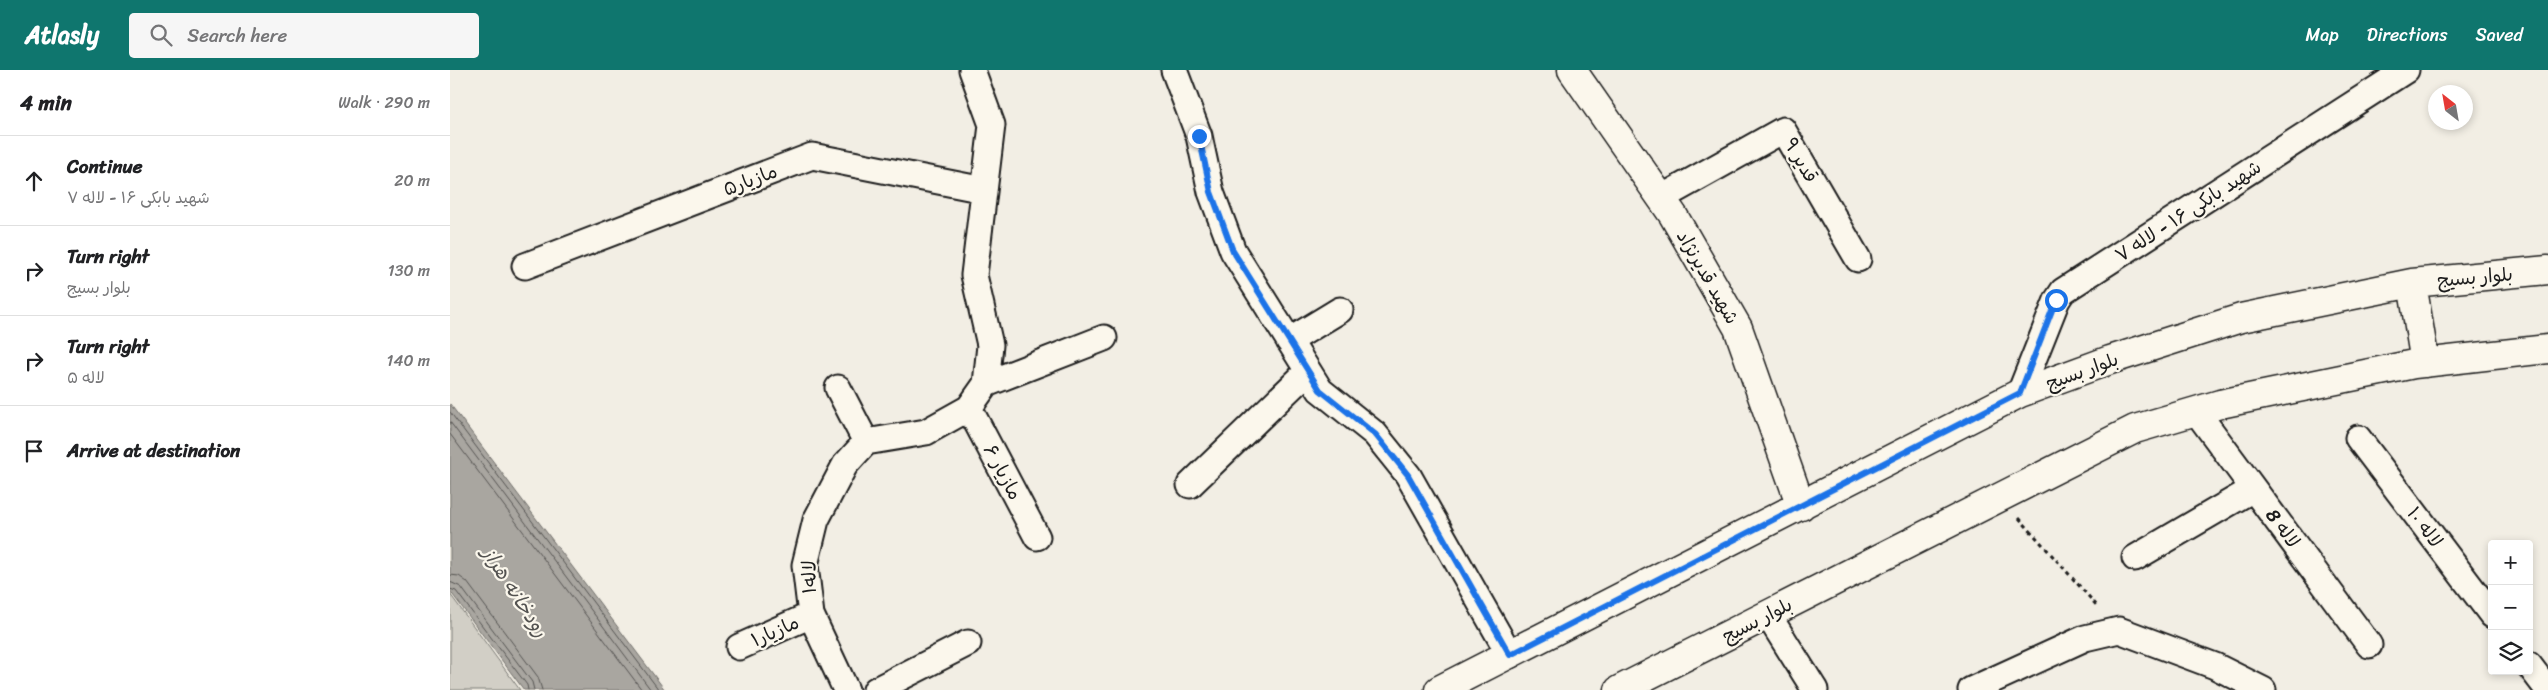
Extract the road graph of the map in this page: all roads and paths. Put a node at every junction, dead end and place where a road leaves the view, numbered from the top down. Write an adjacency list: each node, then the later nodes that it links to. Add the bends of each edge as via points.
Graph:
1 (972, 70): 5 (street, via 992,125)
2 (1174, 70): 13 (street, via 1199,136 1211,192 1233,251)
3 (1572, 70): 6 (main road, شهید قدیرنژاد)
4 (2406, 70): 19 (street, شهید بابکی ۱۶ - لاله ۷, via 2063,291 2056,300)
5 (984, 190): 8 (street, مازیار۵, via 812,156); 17 (street, via 974,275 990,345)
6 (1661, 198): 7 (street, قدیر ۹, via 1784,130); 27 (main road, شهید قدیرنژاد, via 1738,328)
7 (1858, 259)
8 (524, 266)
9 (2548, 270): 10 (main road, بلوار بسیج)
10 (2412, 283): 15 (main road); 19 (main road, بلوار بسیج, via 2241,318)
11 (1340, 310): 13 (street)
12 (1104, 338): 17 (street)
13 (1289, 340): 16 (street)
14 (2548, 349): 15 (main road, بلوار بسیج)
15 (2425, 363): 21 (main road, بلوار بسیج)
16 (1308, 371): 24 (street); 37 (street, via 1320,390 1375,434 1408,475)
17 (986, 384): 20 (street)
18 (838, 388): 23 (street)
19 (2020, 393): 27 (main road, بلوار بسیج)
20 (969, 408): 23 (street, via 926,432); 28 (street, مازیار ۶)
21 (2196, 411): 25 (street, لاله 8); 26 (main road, بلوار بسیج, via 2135,429)
22 (2358, 438): 30 (street, لاله ۱۰)
23 (866, 442): 31 (street, لاله۱, via 845,465 816,520 805,565)
24 (1190, 485)
25 (2253, 489): 29 (street); 35 (street, لاله 8)
26 (2001, 497): 32 (main road, بلوار بسیج); 33 (path)
27 (1801, 506): 37 (main road, بلوار بسیج)
28 (1037, 537)
29 (2135, 558)
30 (2488, 611)
31 (811, 615): 36 (street, مازیار۱); 41 (street, لاله۱)
32 (1768, 615): 44 (main road, بلوار بسیج); 45 (street)
33 (2119, 630): 39 (street, via 2085,638); 47 (street, via 2215,666)
34 (968, 642): 42 (street)
35 (2369, 645)
36 (739, 647)
37 (1510, 655): 43 (main road, بلوار بسیج)
38 (2533, 671): 40 (street)
39 (2004, 683): 46 (street)
40 (2545, 687)
41 (846, 690)
42 (876, 690)
43 (1439, 690)
44 (1619, 690)
45 (1815, 690)
46 (1971, 690)
47 (2263, 690)

